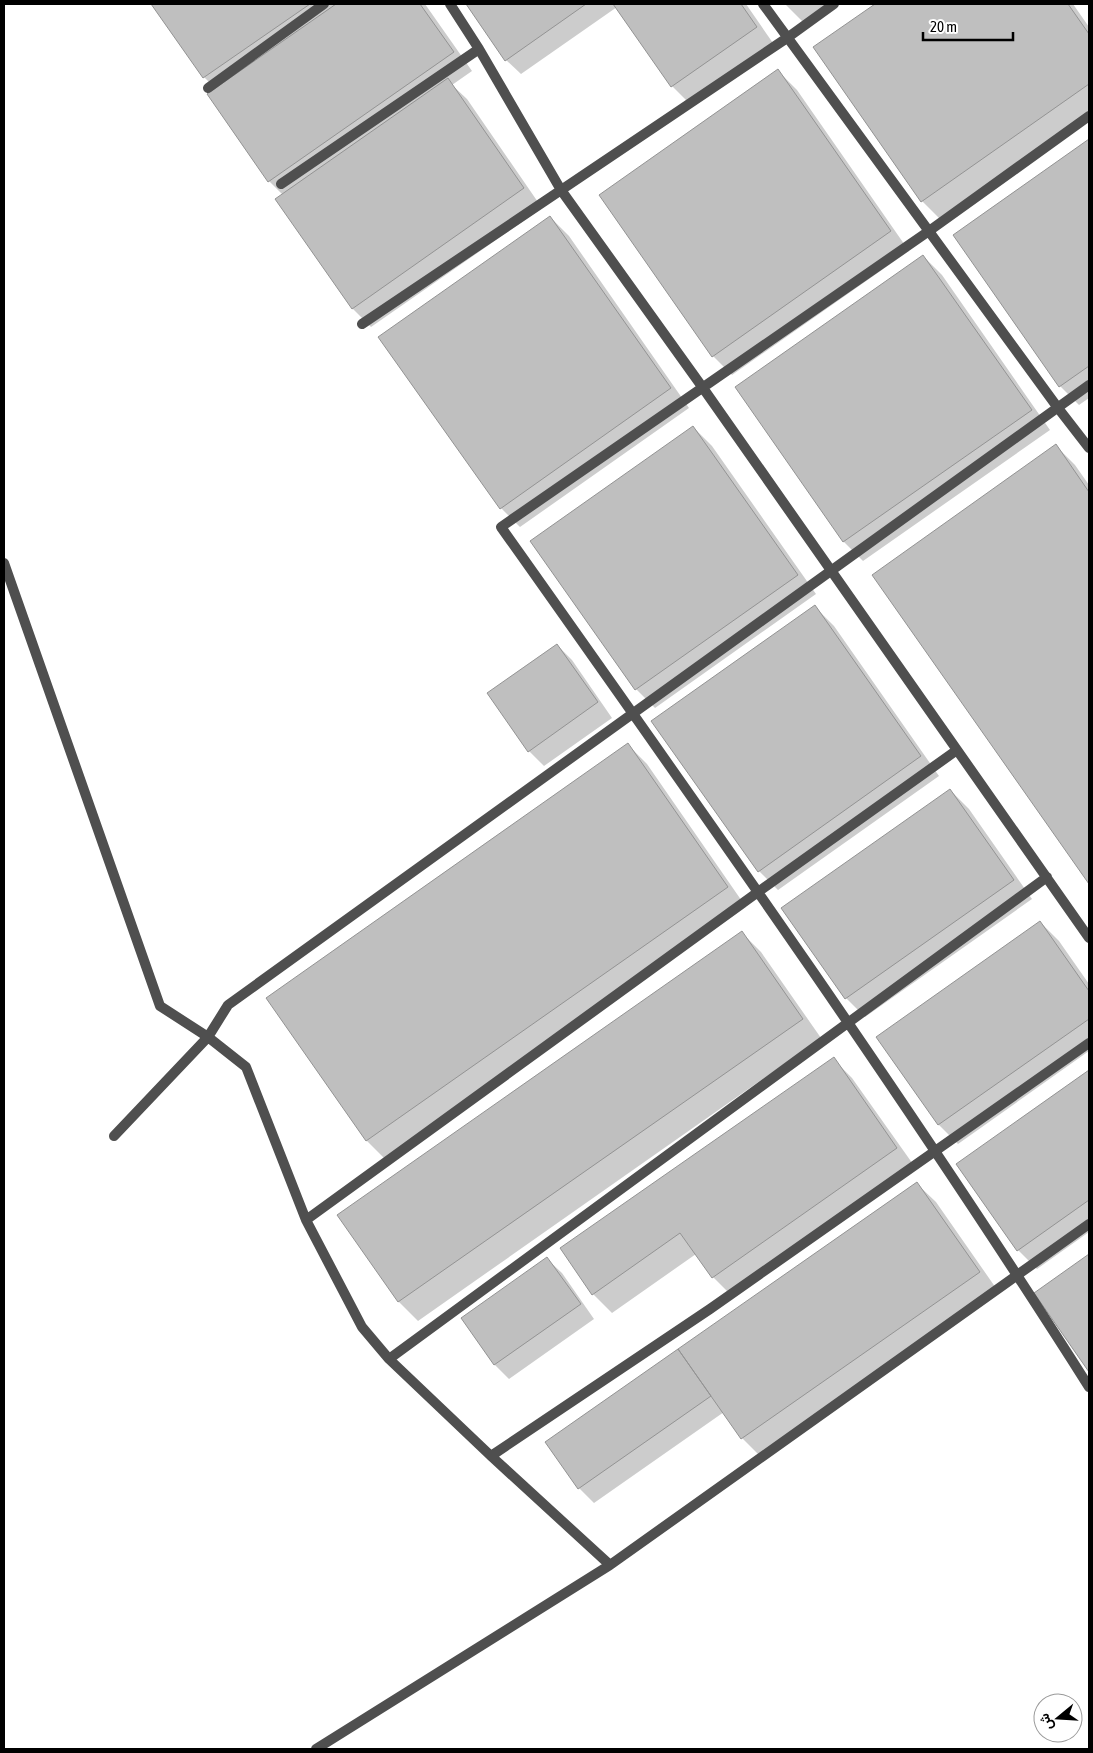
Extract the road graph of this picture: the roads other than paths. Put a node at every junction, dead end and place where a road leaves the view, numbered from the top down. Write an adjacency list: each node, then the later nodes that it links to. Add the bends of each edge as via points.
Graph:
1 (324, 4): 7 (street)
2 (450, 4): 6 (street)
3 (763, 4): 5 (street)
4 (834, 4): 5 (street)
5 (787, 38): 10 (street); 11 (street)
6 (479, 49): 9 (street); 10 (street)
7 (208, 88)
8 (1089, 116): 11 (street)
9 (281, 184)
10 (561, 190): 12 (street); 14 (street)
11 (929, 231): 14 (street); 15 (street)
12 (362, 324)
13 (1089, 385): 15 (street)
14 (702, 388): 18 (street); 19 (street, via 501,527)
15 (1058, 408): 16 (street); 18 (street)
16 (1089, 448)
17 (4, 563): 25 (street, via 160,1006)
18 (830, 571): 19 (street); 20 (street)
19 (633, 714): 22 (street); 25 (street, via 228,1005)
20 (958, 750): 21 (street); 22 (street)
21 (1047, 877): 23 (street); 24 (street)
22 (758, 892): 24 (street); 29 (street)
23 (1089, 938)
24 (848, 1023): 28 (street); 32 (street)
25 (208, 1037): 27 (street); 29 (street, via 246,1066)
26 (1089, 1043): 28 (street)
27 (114, 1136)
28 (936, 1150): 31 (street); 34 (street)
29 (306, 1220): 32 (street, via 362,1326)
30 (1089, 1224): 31 (street)
31 (1018, 1275): 33 (street); 35 (street)
32 (389, 1359): 34 (street)
33 (1089, 1387)
34 (491, 1456): 35 (street)
35 (610, 1565): 36 (street)
36 (316, 1749)

